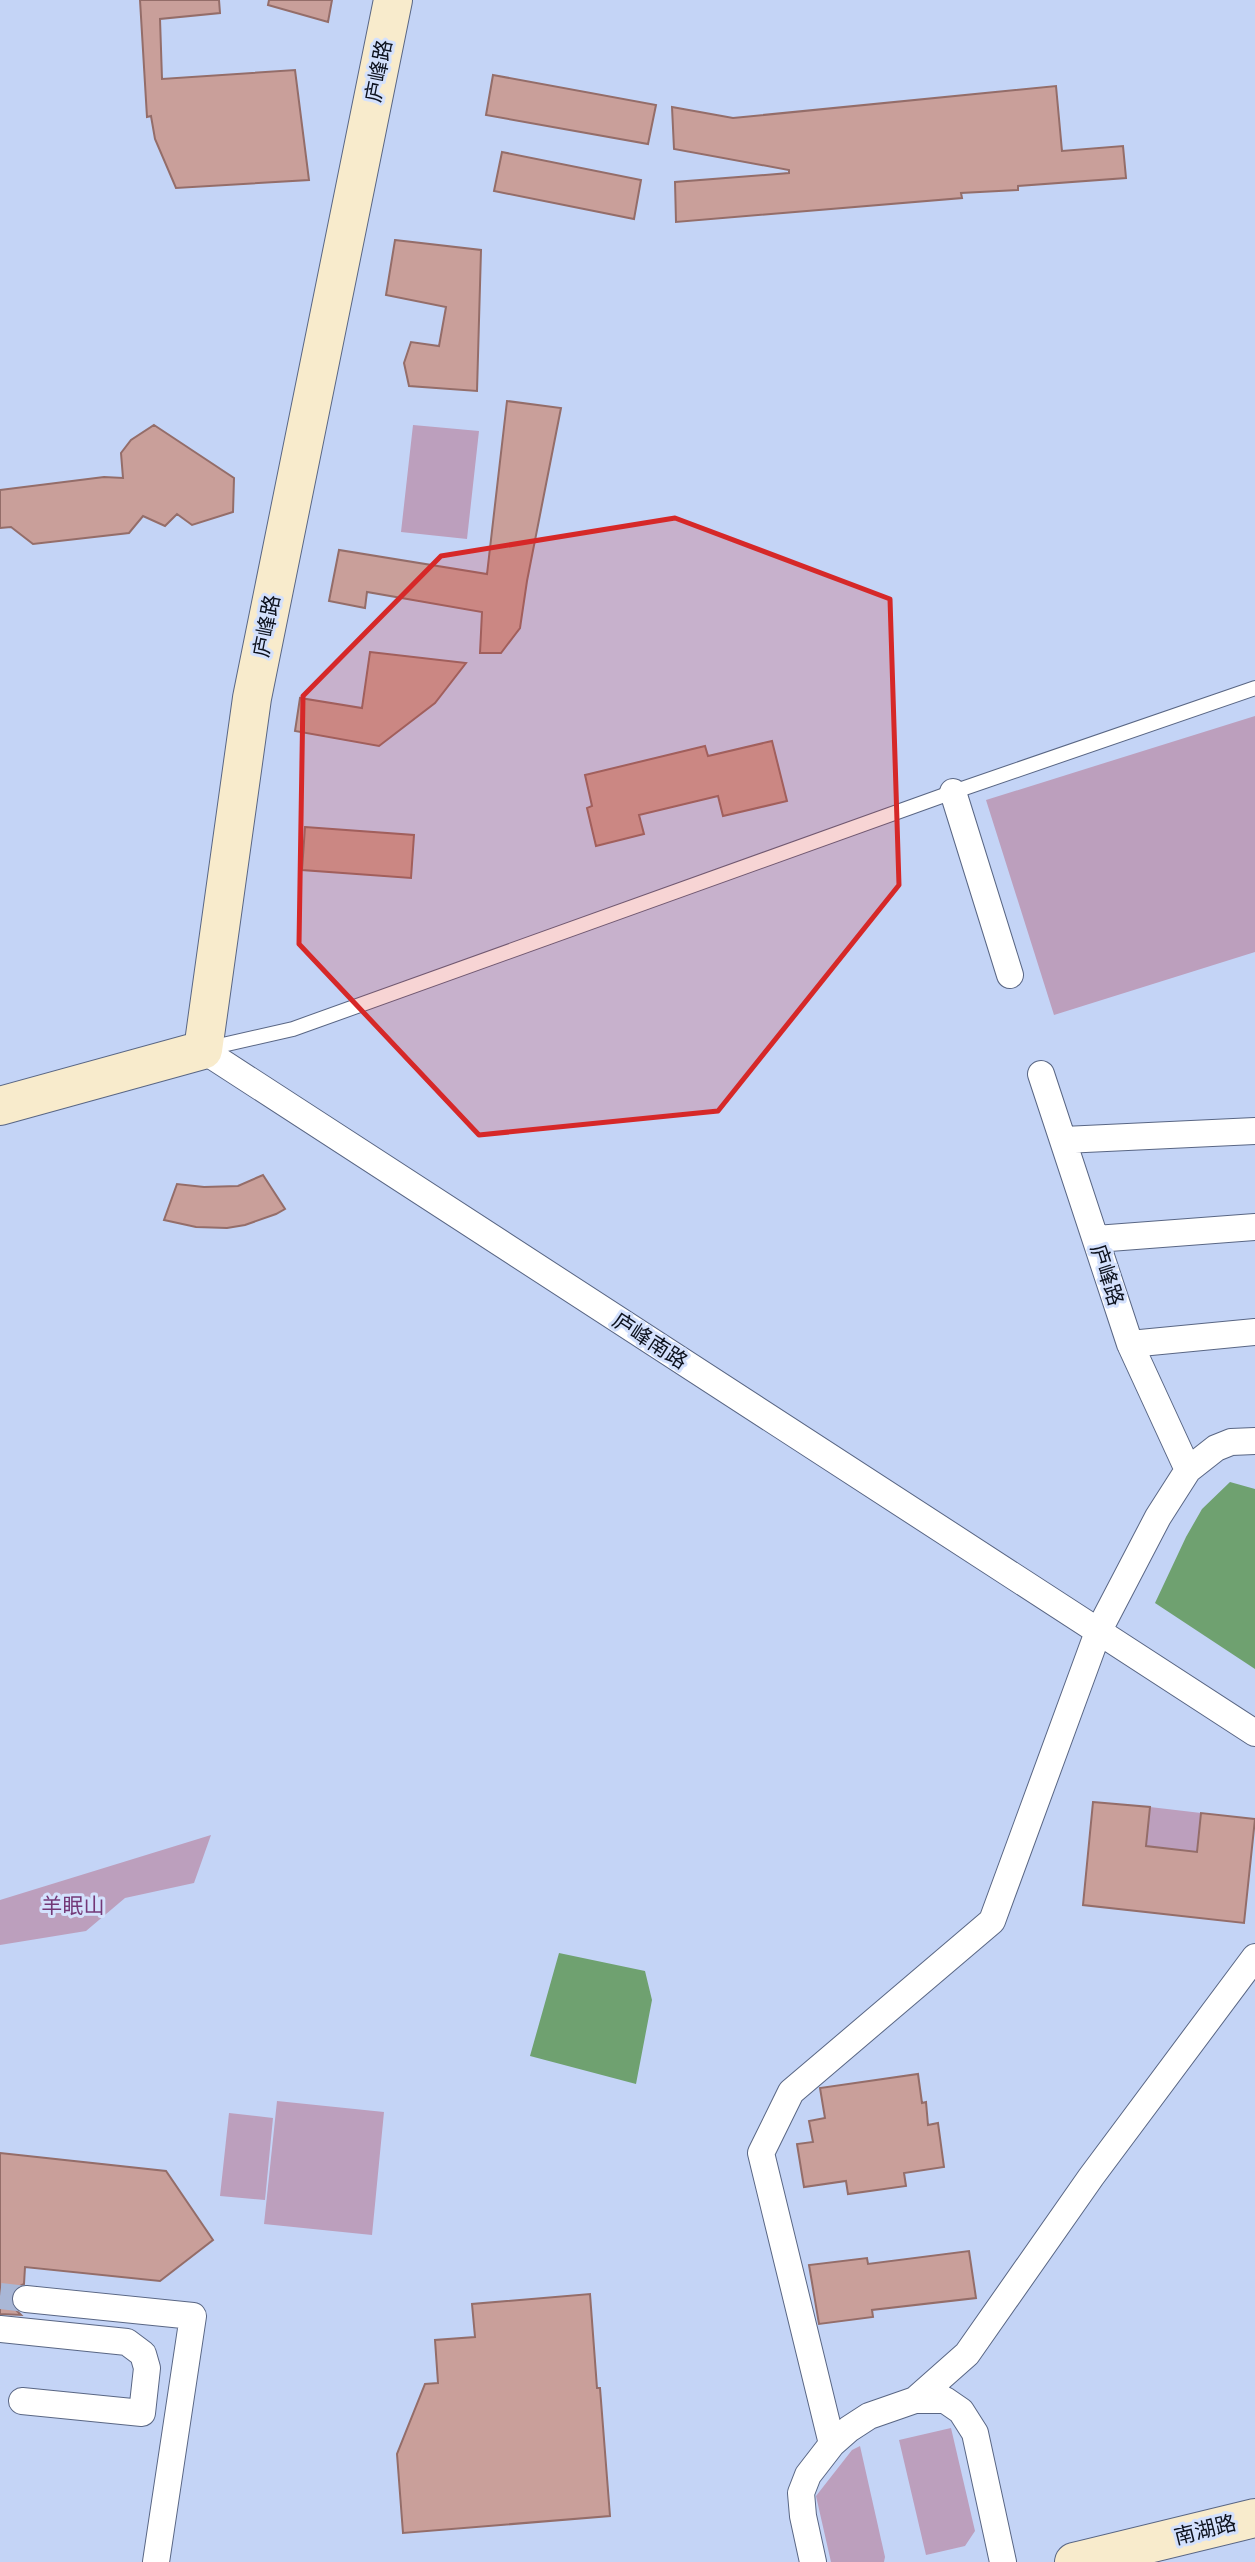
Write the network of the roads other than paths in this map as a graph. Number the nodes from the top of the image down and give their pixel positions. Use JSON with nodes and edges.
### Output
{"nodes":[{"id":1,"x":393,"y":0,"type":"edge"},
{"id":2,"x":1255,"y":688,"type":"edge"},
{"id":3,"x":953,"y":792,"type":"junction"},
{"id":4,"x":1010,"y":975,"type":"dead end"},
{"id":5,"x":203,"y":1050,"type":"junction"},
{"id":6,"x":1041,"y":1074,"type":"dead end"},
{"id":7,"x":0,"y":1107,"type":"edge"},
{"id":8,"x":1255,"y":1131,"type":"edge"},
{"id":9,"x":1064,"y":1140,"type":"junction"},
{"id":10,"x":1255,"y":1227,"type":"edge"},
{"id":11,"x":1096,"y":1239,"type":"junction"},
{"id":12,"x":1255,"y":1332,"type":"edge"},
{"id":13,"x":1130,"y":1345,"type":"junction"},
{"id":14,"x":1255,"y":1441,"type":"edge"},
{"id":15,"x":1188,"y":1470,"type":"junction"},
{"id":16,"x":1098,"y":1632,"type":"junction"},
{"id":17,"x":1255,"y":1733,"type":"edge"},
{"id":18,"x":1255,"y":1957,"type":"edge"},
{"id":19,"x":26,"y":2299,"type":"tunnel mouth"},
{"id":20,"x":130,"y":2310,"type":"junction"},
{"id":21,"x":0,"y":2329,"type":"edge"},
{"id":22,"x":127,"y":2342,"type":"junction"},
{"id":23,"x":915,"y":2400,"type":"junction"},
{"id":24,"x":22,"y":2401,"type":"dead end"},
{"id":25,"x":832,"y":2444,"type":"junction"},
{"id":26,"x":1255,"y":2518,"type":"edge"},
{"id":27,"x":156,"y":2562,"type":"edge"},
{"id":28,"x":813,"y":2562,"type":"edge"},
{"id":29,"x":1003,"y":2562,"type":"edge"},
{"id":30,"x":1074,"y":2562,"type":"edge"}],
"edges":[{"from":1,"to":5,"type":"main road","name":"庐峰路"},
{"from":2,"to":3,"type":"lane"},
{"from":3,"to":4,"type":"street"},
{"from":3,"to":5,"type":"lane"},
{"from":5,"to":7,"type":"main road"},
{"from":5,"to":16,"type":"street","name":"庐峰南路"},
{"from":6,"to":9,"type":"street","name":"庐峰路"},
{"from":8,"to":9,"type":"street"},
{"from":9,"to":11,"type":"street","name":"庐峰路"},
{"from":10,"to":11,"type":"street"},
{"from":11,"to":13,"type":"street","name":"庐峰路"},
{"from":12,"to":13,"type":"street"},
{"from":13,"to":15,"type":"street","name":"庐峰路"},
{"from":14,"to":15,"type":"street"},
{"from":15,"to":16,"type":"street"},
{"from":16,"to":17,"type":"street","name":"庐峰南路"},
{"from":16,"to":25,"type":"street"},
{"from":18,"to":23,"type":"street"},
{"from":19,"to":20,"type":"street"},
{"from":20,"to":22,"type":"street"},
{"from":20,"to":27,"type":"street"},
{"from":21,"to":22,"type":"street"},
{"from":22,"to":24,"type":"street"},
{"from":23,"to":25,"type":"street"},
{"from":23,"to":29,"type":"street"},
{"from":25,"to":28,"type":"street"},
{"from":26,"to":30,"type":"main road","name":"南湖路"}]}
